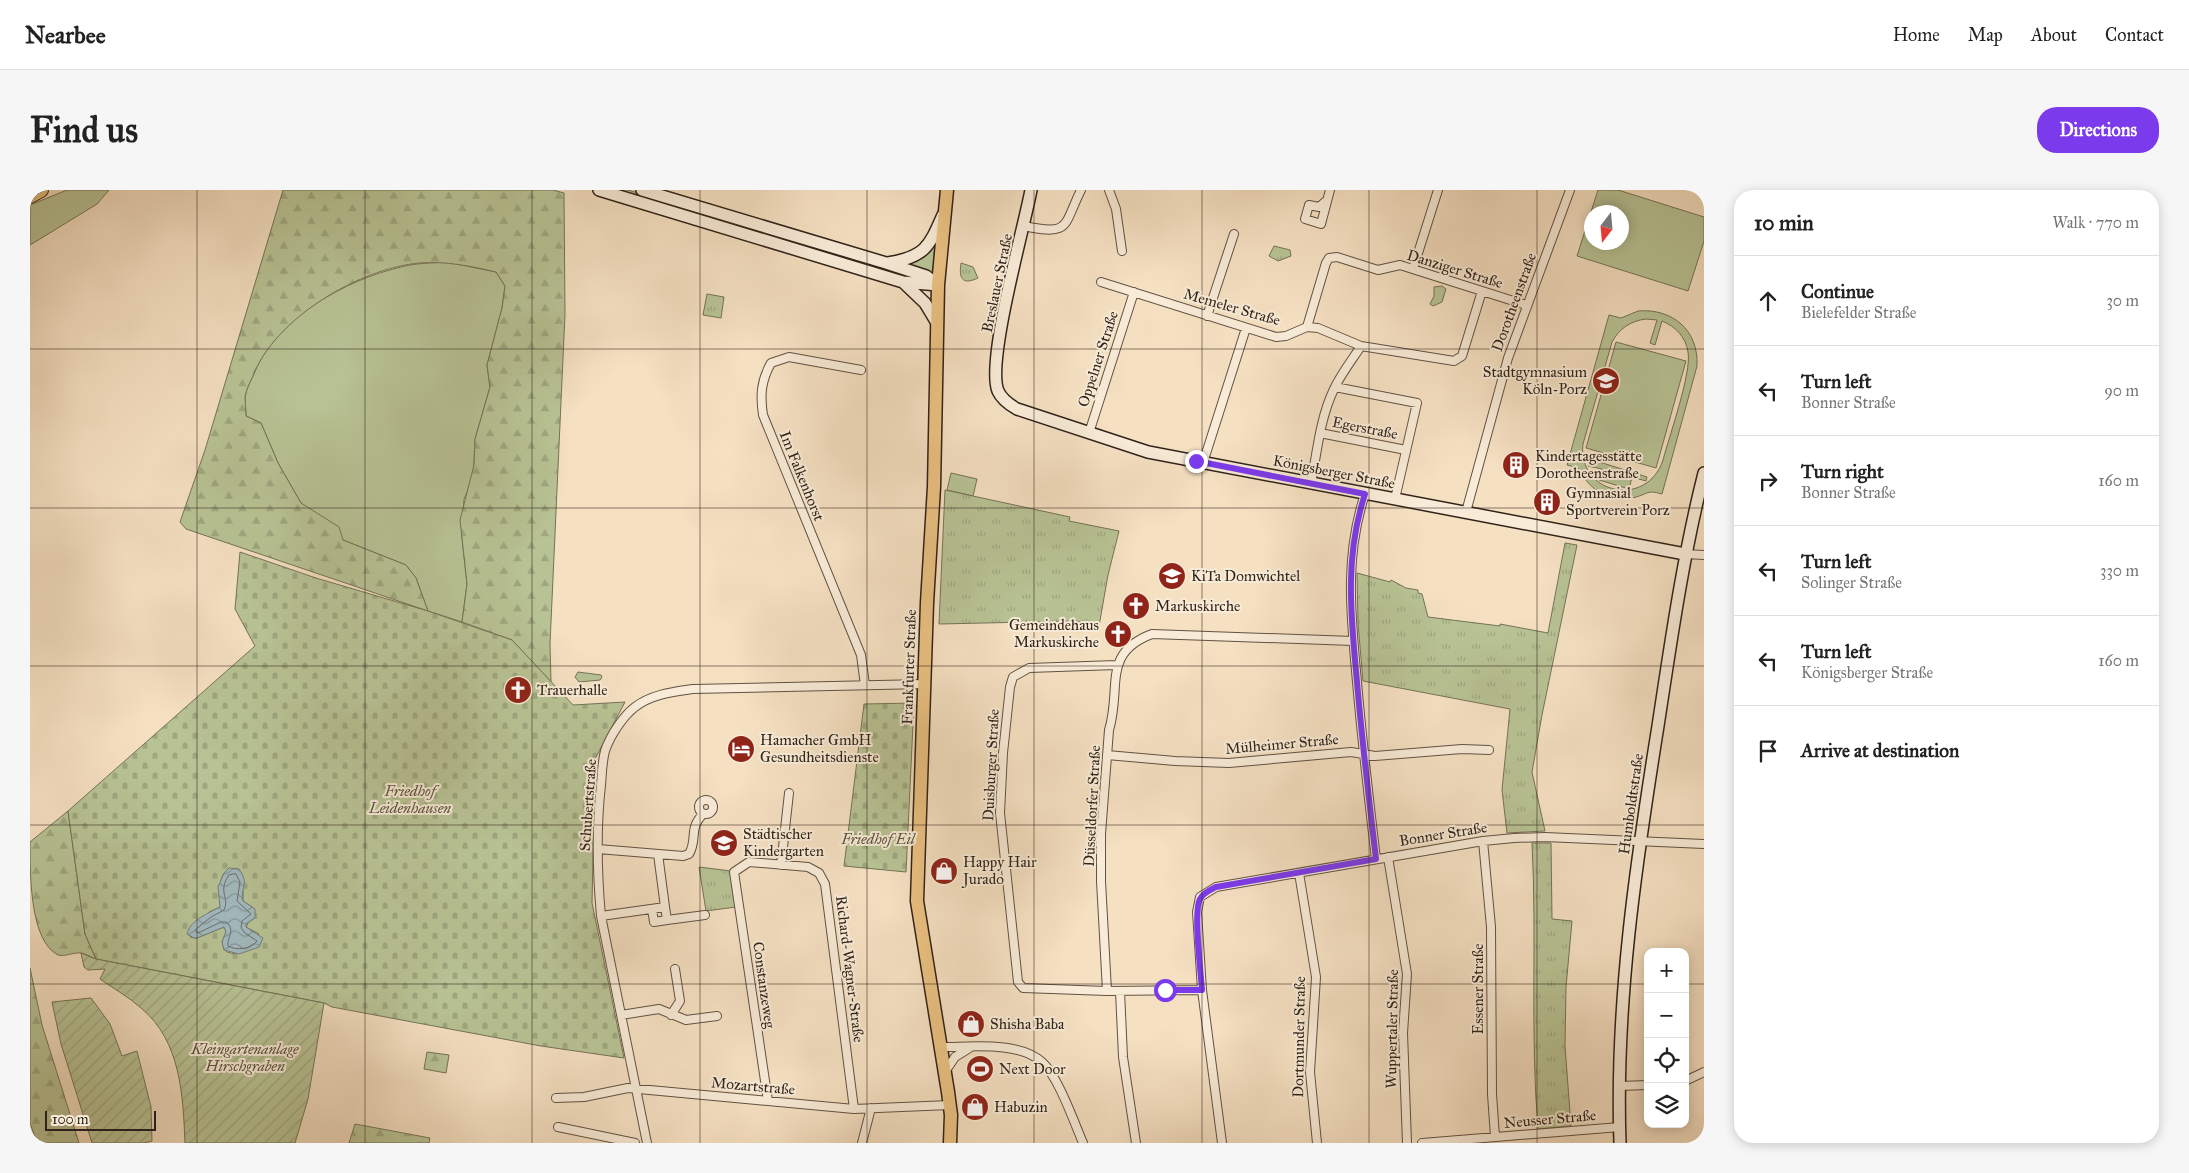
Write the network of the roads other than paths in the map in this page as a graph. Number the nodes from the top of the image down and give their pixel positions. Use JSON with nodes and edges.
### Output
{"nodes":[{"id":1,"x":41,"y":190,"type":"edge"},
{"id":2,"x":643,"y":190,"type":"edge"},
{"id":3,"x":947,"y":190,"type":"edge"},
{"id":4,"x":1031,"y":190,"type":"edge"},
{"id":5,"x":1081,"y":190,"type":"edge"},
{"id":6,"x":1109,"y":190,"type":"edge"},
{"id":7,"x":1330,"y":190,"type":"edge"},
{"id":8,"x":1438,"y":190,"type":"edge"},
{"id":9,"x":1570,"y":190,"type":"edge"},
{"id":10,"x":606,"y":191,"type":"edge"},
{"id":11,"x":30,"y":196,"type":"edge"},
{"id":12,"x":1326,"y":201,"type":"dead end"},
{"id":13,"x":945,"y":209,"type":"junction"},
{"id":14,"x":1024,"y":226,"type":"junction"},
{"id":15,"x":1234,"y":234,"type":"dead end"},
{"id":16,"x":1122,"y":251,"type":"dead end"},
{"id":17,"x":886,"y":263,"type":"junction"},
{"id":18,"x":1413,"y":269,"type":"junction"},
{"id":19,"x":903,"y":282,"type":"junction"},
{"id":20,"x":1101,"y":282,"type":"dead end"},
{"id":21,"x":938,"y":285,"type":"junction"},
{"id":22,"x":1482,"y":291,"type":"junction"},
{"id":23,"x":1134,"y":292,"type":"junction"},
{"id":24,"x":1526,"y":305,"type":"junction"},
{"id":25,"x":1207,"y":316,"type":"junction"},
{"id":26,"x":937,"y":323,"type":"junction"},
{"id":27,"x":1307,"y":327,"type":"junction"},
{"id":28,"x":1246,"y":328,"type":"junction"},
{"id":29,"x":1361,"y":346,"type":"junction"},
{"id":30,"x":862,"y":370,"type":"dead end"},
{"id":31,"x":996,"y":382,"type":"joint"},
{"id":32,"x":1335,"y":387,"type":"junction"},
{"id":33,"x":1089,"y":433,"type":"junction"},
{"id":34,"x":1320,"y":433,"type":"junction"},
{"id":35,"x":1406,"y":450,"type":"junction"},
{"id":36,"x":1203,"y":463,"type":"junction"},
{"id":37,"x":1704,"y":473,"type":"edge"},
{"id":38,"x":1311,"y":484,"type":"junction"},
{"id":39,"x":1365,"y":494,"type":"junction"},
{"id":40,"x":1395,"y":500,"type":"junction"},
{"id":41,"x":1466,"y":512,"type":"junction"},
{"id":42,"x":1685,"y":554,"type":"junction"},
{"id":43,"x":1704,"y":555,"type":"edge"},
{"id":44,"x":1353,"y":641,"type":"junction"},
{"id":45,"x":1116,"y":665,"type":"junction"},
{"id":46,"x":925,"y":684,"type":"junction"},
{"id":47,"x":865,"y":685,"type":"junction"},
{"id":48,"x":1489,"y":750,"type":"dead end"},
{"id":49,"x":1363,"y":754,"type":"junction"},
{"id":50,"x":1107,"y":755,"type":"junction"},
{"id":51,"x":789,"y":793,"type":"dead end"},
{"id":52,"x":703,"y":814,"type":"dead end"},
{"id":53,"x":1640,"y":840,"type":"junction"},
{"id":54,"x":1483,"y":841,"type":"junction"},
{"id":55,"x":1704,"y":844,"type":"edge"},
{"id":56,"x":598,"y":849,"type":"junction"},
{"id":57,"x":658,"y":854,"type":"junction"},
{"id":58,"x":1388,"y":857,"type":"junction"},
{"id":59,"x":1376,"y":859,"type":"junction"},
{"id":60,"x":781,"y":865,"type":"junction"},
{"id":61,"x":734,"y":872,"type":"joint"},
{"id":62,"x":1299,"y":873,"type":"junction"},
{"id":63,"x":665,"y":907,"type":"junction"},
{"id":64,"x":652,"y":909,"type":"junction"},
{"id":65,"x":705,"y":915,"type":"dead end"},
{"id":66,"x":601,"y":916,"type":"junction"},
{"id":67,"x":667,"y":920,"type":"junction"},
{"id":68,"x":675,"y":969,"type":"dead end"},
{"id":69,"x":1202,"y":990,"type":"junction"},
{"id":70,"x":1107,"y":991,"type":"junction"},
{"id":71,"x":1120,"y":991,"type":"junction"},
{"id":72,"x":671,"y":1014,"type":"junction"},
{"id":73,"x":621,"y":1015,"type":"junction"},
{"id":74,"x":717,"y":1016,"type":"dead end"},
{"id":75,"x":942,"y":1047,"type":"junction"},
{"id":76,"x":972,"y":1047,"type":"junction"},
{"id":77,"x":945,"y":1072,"type":"junction"},
{"id":78,"x":1704,"y":1072,"type":"edge"},
{"id":79,"x":1689,"y":1079,"type":"edge"},
{"id":80,"x":1644,"y":1085,"type":"edge"},
{"id":81,"x":1620,"y":1086,"type":"junction"},
{"id":82,"x":635,"y":1088,"type":"junction"},
{"id":83,"x":556,"y":1098,"type":"dead end"},
{"id":84,"x":768,"y":1101,"type":"junction"},
{"id":85,"x":950,"y":1105,"type":"junction"},
{"id":86,"x":871,"y":1108,"type":"junction"},
{"id":87,"x":854,"y":1109,"type":"junction"},
{"id":88,"x":558,"y":1127,"type":"dead end"},
{"id":89,"x":1620,"y":1127,"type":"junction"},
{"id":90,"x":1495,"y":1137,"type":"junction"},
{"id":91,"x":635,"y":1143,"type":"edge"},
{"id":92,"x":647,"y":1143,"type":"edge"},
{"id":93,"x":862,"y":1143,"type":"edge"},
{"id":94,"x":950,"y":1143,"type":"edge"},
{"id":95,"x":1083,"y":1143,"type":"edge"},
{"id":96,"x":1136,"y":1143,"type":"edge"},
{"id":97,"x":1222,"y":1143,"type":"edge"},
{"id":98,"x":1317,"y":1143,"type":"edge"},
{"id":99,"x":1407,"y":1143,"type":"edge"},
{"id":100,"x":1422,"y":1143,"type":"edge"},
{"id":101,"x":1620,"y":1143,"type":"edge"}],
"edges":[{"from":1,"to":11,"type":"highway"},
{"from":2,"to":17,"type":"street"},
{"from":3,"to":13,"type":"main road","name":"Frankfurter Straße"},
{"from":4,"to":14,"type":"street","name":"Breslauer Straße"},
{"from":5,"to":14,"type":"street"},
{"from":6,"to":16,"type":"street"},
{"from":7,"to":12,"type":"street"},
{"from":8,"to":18,"type":"street"},
{"from":9,"to":24,"type":"street","name":"Dorotheenstraße"},
{"from":10,"to":19,"type":"street"},
{"from":13,"to":17,"type":"street"},
{"from":13,"to":21,"type":"main road","name":"Frankfurter Straße"},
{"from":14,"to":31,"type":"street","name":"Breslauer Straße"},
{"from":15,"to":25,"type":"street"},
{"from":17,"to":21,"type":"street"},
{"from":18,"to":22,"type":"street","name":"Danziger Straße"},
{"from":18,"to":27,"type":"street","name":"Danziger Straße"},
{"from":19,"to":21,"type":"street"},
{"from":19,"to":26,"type":"street"},
{"from":20,"to":23,"type":"street","name":"Memeler Straße"},
{"from":21,"to":26,"type":"main road","name":"Frankfurter Straße"},
{"from":22,"to":24,"type":"street","name":"Danziger Straße"},
{"from":22,"to":29,"type":"street"},
{"from":23,"to":25,"type":"street","name":"Memeler Straße"},
{"from":23,"to":33,"type":"street","name":"Oppelner Straße"},
{"from":24,"to":41,"type":"street","name":"Dorotheenstraße"},
{"from":25,"to":28,"type":"street","name":"Memeler Straße"},
{"from":26,"to":46,"type":"main road","name":"Frankfurter Straße"},
{"from":27,"to":28,"type":"street","name":"Memeler Straße"},
{"from":27,"to":29,"type":"street"},
{"from":28,"to":36,"type":"street"},
{"from":29,"to":32,"type":"street"},
{"from":30,"to":47,"type":"street","name":"Im Falkenhorst"},
{"from":31,"to":33,"type":"street","name":"Königsberger Straße"},
{"from":32,"to":34,"type":"street"},
{"from":32,"to":35,"type":"street","name":"Egerstraße"},
{"from":33,"to":36,"type":"street","name":"Königsberger Straße"},
{"from":34,"to":35,"type":"street","name":"Egerstraße"},
{"from":34,"to":38,"type":"street"},
{"from":35,"to":40,"type":"street","name":"Egerstraße"},
{"from":36,"to":38,"type":"street","name":"Königsberger Straße"},
{"from":37,"to":42,"type":"street","name":"Humboldtstraße"},
{"from":38,"to":39,"type":"street","name":"Königsberger Straße"},
{"from":39,"to":40,"type":"street","name":"Königsberger Straße"},
{"from":39,"to":44,"type":"street"},
{"from":40,"to":41,"type":"street","name":"Königsberger Straße"},
{"from":41,"to":42,"type":"street","name":"Königsberger Straße"},
{"from":42,"to":43,"type":"street"},
{"from":42,"to":53,"type":"street","name":"Humboldtstraße"},
{"from":44,"to":45,"type":"street"},
{"from":44,"to":49,"type":"street"},
{"from":45,"to":50,"type":"street","name":"Düsseldorfer Straße"},
{"from":45,"to":70,"type":"street","name":"Duisburger Straße"},
{"from":46,"to":47,"type":"street","name":"Schubertstraße"},
{"from":46,"to":75,"type":"main road","name":"Frankfurter Straße"},
{"from":47,"to":56,"type":"street","name":"Schubertstraße"},
{"from":48,"to":49,"type":"street","name":"Mülheimer Straße"},
{"from":49,"to":50,"type":"street","name":"Mülheimer Straße"},
{"from":49,"to":59,"type":"street"},
{"from":50,"to":70,"type":"street","name":"Düsseldorfer Straße"},
{"from":51,"to":60,"type":"street"},
{"from":52,"to":57,"type":"street"},
{"from":53,"to":54,"type":"street","name":"Bonner Straße"},
{"from":53,"to":55,"type":"street","name":"Bonner Straße"},
{"from":53,"to":81,"type":"street","name":"Humboldtstraße"},
{"from":54,"to":58,"type":"street","name":"Bonner Straße"},
{"from":54,"to":90,"type":"street","name":"Essener Straße"},
{"from":56,"to":57,"type":"street"},
{"from":56,"to":66,"type":"street","name":"Schubertstraße"},
{"from":57,"to":63,"type":"street"},
{"from":58,"to":59,"type":"street","name":"Bonner Straße"},
{"from":58,"to":99,"type":"street","name":"Wuppertaler Straße"},
{"from":59,"to":62,"type":"street","name":"Bonner Straße"},
{"from":60,"to":61,"type":"street","name":"Richard-Wagner-Straße"},
{"from":60,"to":87,"type":"street","name":"Richard-Wagner-Straße"},
{"from":61,"to":84,"type":"street","name":"Constanzeweg"},
{"from":62,"to":69,"type":"street","name":"Bonner Straße"},
{"from":62,"to":98,"type":"street","name":"Dortmunder Straße"},
{"from":63,"to":64,"type":"street"},
{"from":63,"to":67,"type":"street"},
{"from":64,"to":66,"type":"street"},
{"from":64,"to":67,"type":"street"},
{"from":65,"to":67,"type":"street"},
{"from":66,"to":73,"type":"street","name":"Schubertstraße"},
{"from":68,"to":72,"type":"street"},
{"from":69,"to":71,"type":"street"},
{"from":69,"to":97,"type":"street","name":"Bonner Straße"},
{"from":70,"to":71,"type":"street"},
{"from":71,"to":96,"type":"street"},
{"from":72,"to":73,"type":"street"},
{"from":72,"to":74,"type":"street"},
{"from":73,"to":82,"type":"street","name":"Schubertstraße"},
{"from":75,"to":76,"type":"street"},
{"from":75,"to":77,"type":"main road","name":"Frankfurter Straße"},
{"from":76,"to":77,"type":"street"},
{"from":76,"to":95,"type":"street"},
{"from":77,"to":85,"type":"main road","name":"Frankfurter Straße"},
{"from":78,"to":79,"type":"street"},
{"from":80,"to":81,"type":"street"},
{"from":81,"to":89,"type":"street","name":"Humboldtstraße"},
{"from":82,"to":83,"type":"street","name":"Mozartstraße"},
{"from":82,"to":84,"type":"street","name":"Mozartstraße"},
{"from":82,"to":92,"type":"street","name":"Schubertstraße"},
{"from":84,"to":87,"type":"street","name":"Mozartstraße"},
{"from":85,"to":86,"type":"street","name":"Mozartstraße"},
{"from":85,"to":94,"type":"main road","name":"Frankfurter Straße"},
{"from":86,"to":87,"type":"street","name":"Mozartstraße"},
{"from":86,"to":93,"type":"street"},
{"from":88,"to":91,"type":"street"},
{"from":89,"to":90,"type":"street","name":"Neusser Straße"},
{"from":89,"to":101,"type":"street","name":"Humboldtstraße"},
{"from":90,"to":100,"type":"street","name":"Neusser Straße"}]}
